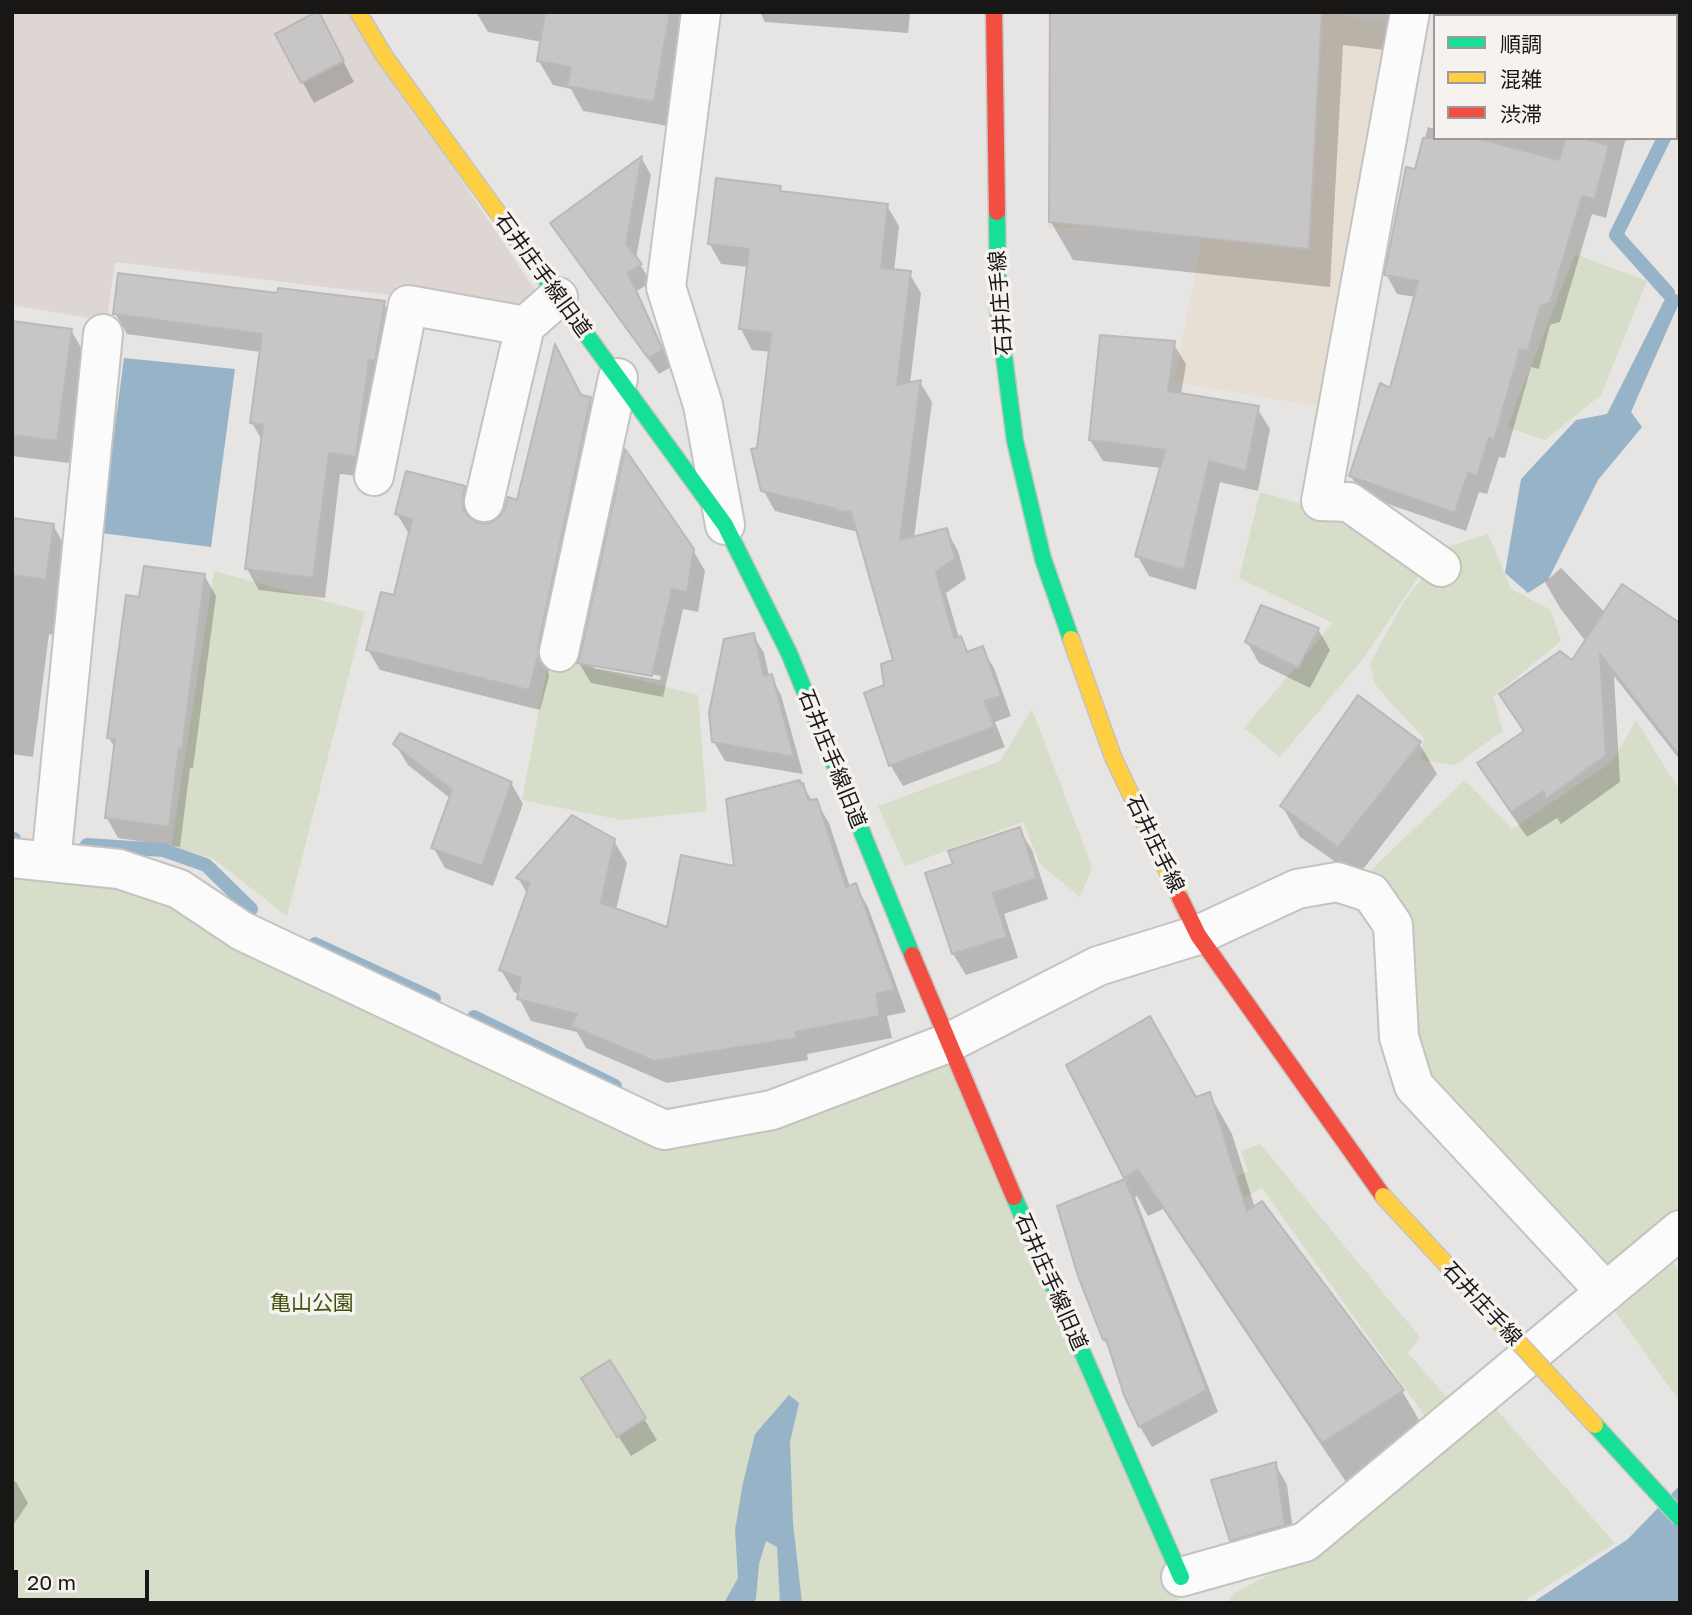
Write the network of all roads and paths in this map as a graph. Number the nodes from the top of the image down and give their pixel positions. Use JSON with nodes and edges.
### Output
{"nodes":[{"id":1,"x":358,"y":12,"type":"edge"},
{"id":2,"x":701,"y":12,"type":"edge"},
{"id":3,"x":994,"y":12,"type":"edge"},
{"id":4,"x":1410,"y":12,"type":"edge"},
{"id":5,"x":558,"y":297,"type":"junction"},
{"id":6,"x":525,"y":326,"type":"junction"},
{"id":7,"x":103,"y":334,"type":"dead end"},
{"id":8,"x":618,"y":378,"type":"junction"},
{"id":9,"x":374,"y":476,"type":"dead end"},
{"id":10,"x":484,"y":502,"type":"dead end"},
{"id":11,"x":725,"y":526,"type":"junction"},
{"id":12,"x":1441,"y":567,"type":"dead end"},
{"id":13,"x":559,"y":652,"type":"dead end"},
{"id":14,"x":12,"y":858,"type":"edge"},
{"id":15,"x":51,"y":862,"type":"junction"},
{"id":16,"x":1198,"y":935,"type":"junction"},
{"id":17,"x":948,"y":1043,"type":"junction"},
{"id":18,"x":1680,"y":1230,"type":"edge"},
{"id":19,"x":1606,"y":1292,"type":"junction"},
{"id":20,"x":1680,"y":1518,"type":"edge"},
{"id":21,"x":1181,"y":1577,"type":"joint"}],
"edges":[{"from":1,"to":5,"type":"street","name":"石井庄手線旧道"},
{"from":2,"to":11,"type":"street"},
{"from":3,"to":16,"type":"street","name":"石井庄手線"},
{"from":4,"to":12,"type":"street"},
{"from":5,"to":6,"type":"street"},
{"from":5,"to":8,"type":"street","name":"石井庄手線旧道"},
{"from":6,"to":9,"type":"street"},
{"from":6,"to":10,"type":"street"},
{"from":7,"to":15,"type":"street"},
{"from":8,"to":11,"type":"street","name":"石井庄手線旧道"},
{"from":8,"to":13,"type":"street"},
{"from":11,"to":17,"type":"street","name":"石井庄手線旧道"},
{"from":14,"to":15,"type":"street"},
{"from":15,"to":17,"type":"street"},
{"from":16,"to":17,"type":"street"},
{"from":16,"to":19,"type":"street"},
{"from":16,"to":20,"type":"street","name":"石井庄手線","bridge":true},
{"from":17,"to":21,"type":"street","name":"石井庄手線旧道"},
{"from":18,"to":19,"type":"street"},
{"from":19,"to":21,"type":"street"}]}
